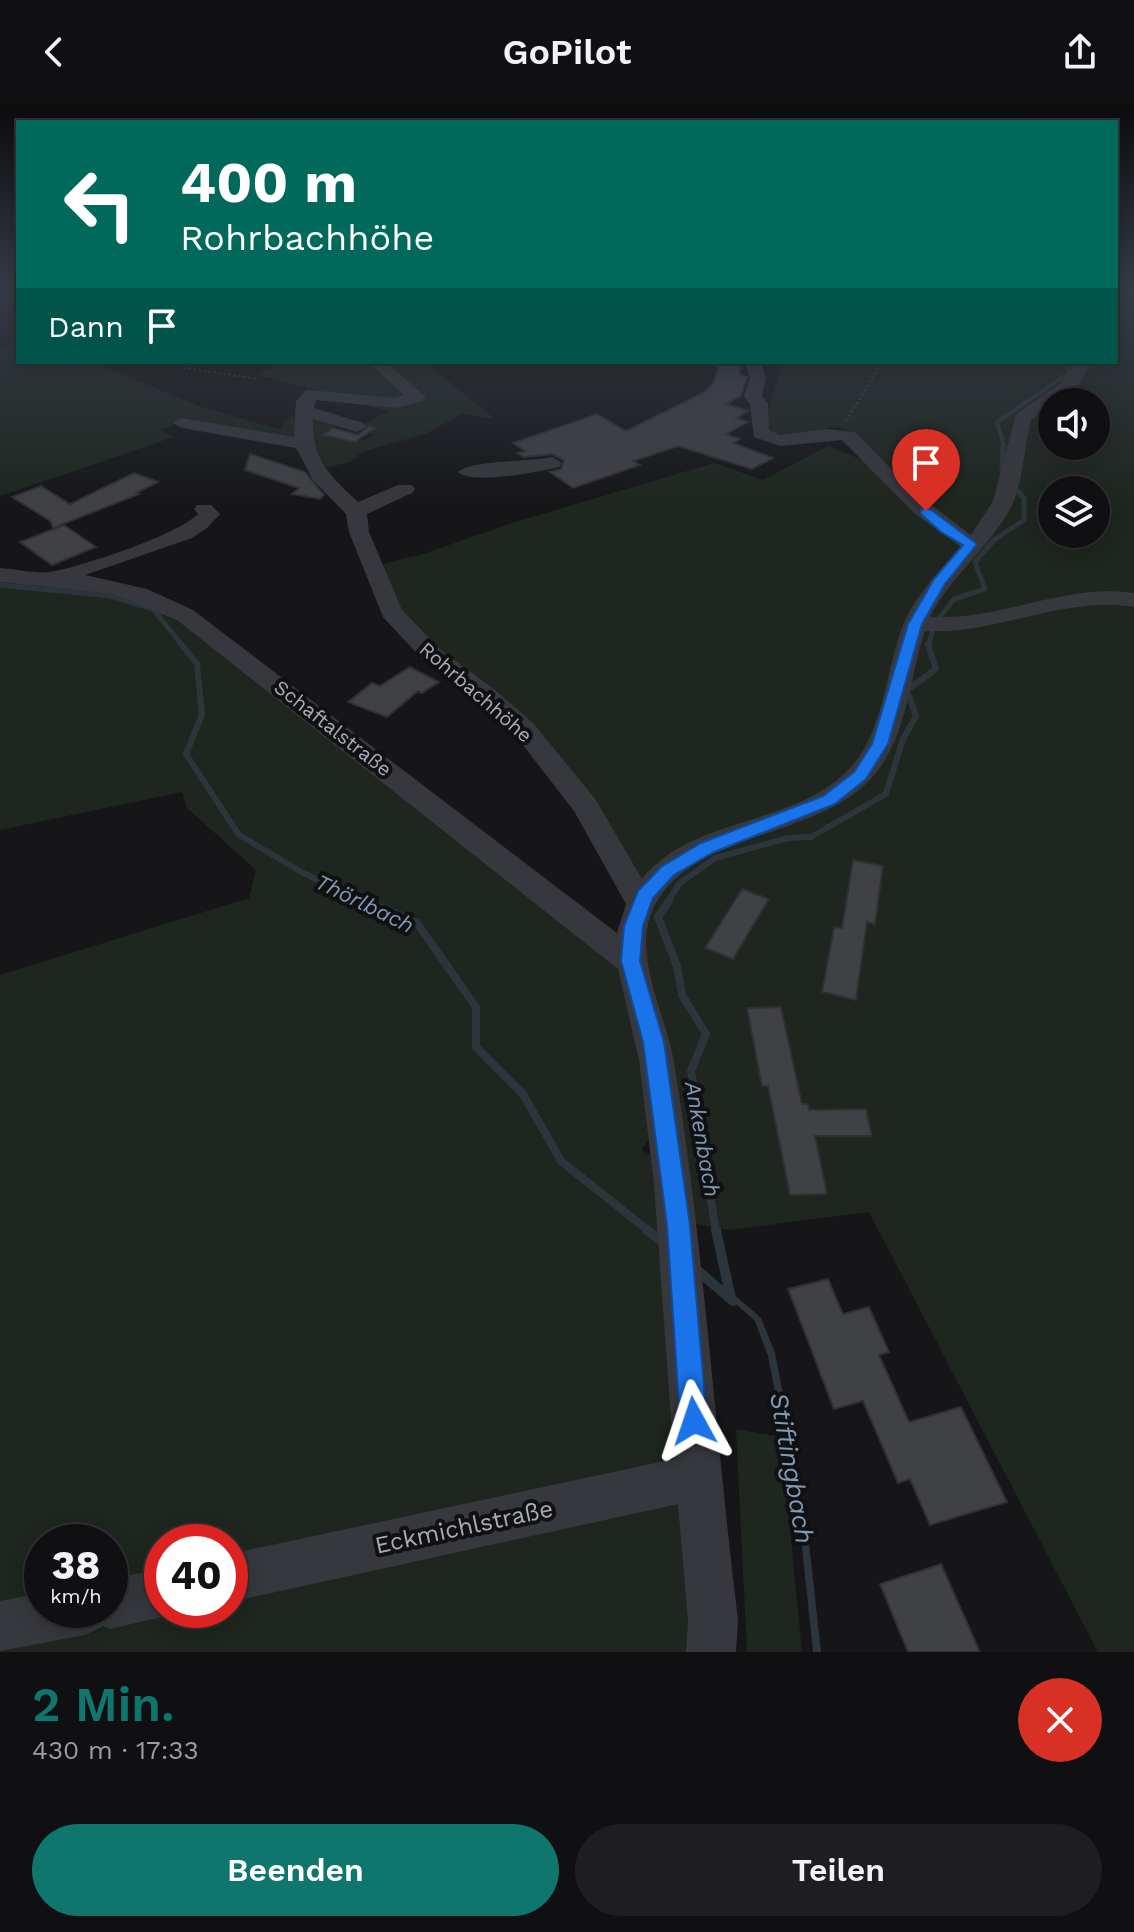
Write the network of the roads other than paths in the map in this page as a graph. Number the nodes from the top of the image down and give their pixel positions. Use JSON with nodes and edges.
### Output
{"nodes":[{"id":1,"x":378,"y":364,"type":"edge"},
{"id":2,"x":753,"y":364,"type":"edge"},
{"id":3,"x":1083,"y":364,"type":"edge"},
{"id":4,"x":182,"y":423,"type":"dead end"},
{"id":5,"x":304,"y":426,"type":"junction"},
{"id":6,"x":357,"y":427,"type":"dead end"},
{"id":7,"x":332,"y":428,"type":"dead end"},
{"id":8,"x":552,"y":463,"type":"dead end"},
{"id":9,"x":468,"y":472,"type":"dead end"},
{"id":10,"x":405,"y":489,"type":"dead end"},
{"id":11,"x":204,"y":509,"type":"dead end"},
{"id":12,"x":356,"y":512,"type":"junction"},
{"id":13,"x":971,"y":544,"type":"junction"},
{"id":14,"x":0,"y":575,"type":"edge"},
{"id":15,"x":58,"y":579,"type":"junction"},
{"id":16,"x":1134,"y":600,"type":"edge"},
{"id":17,"x":915,"y":624,"type":"junction"},
{"id":18,"x":641,"y":904,"type":"junction"},
{"id":19,"x":630,"y":961,"type":"junction"},
{"id":20,"x":699,"y":1476,"type":"junction"},
{"id":21,"x":248,"y":1574,"type":"edge"},
{"id":22,"x":24,"y":1621,"type":"edge"},
{"id":23,"x":0,"y":1626,"type":"edge"},
{"id":24,"x":711,"y":1652,"type":"edge"}],
"edges":[{"from":1,"to":5,"type":"street"},
{"from":2,"to":13,"type":"street"},
{"from":3,"to":13,"type":"street"},
{"from":4,"to":5,"type":"street"},
{"from":5,"to":6,"type":"street"},
{"from":5,"to":7,"type":"street"},
{"from":5,"to":12,"type":"street","name":"Rohrbachhöhe"},
{"from":8,"to":9,"type":"street"},
{"from":10,"to":12,"type":"street"},
{"from":11,"to":15,"type":"street"},
{"from":12,"to":18,"type":"street","name":"Rohrbachhöhe"},
{"from":13,"to":17,"type":"street"},
{"from":14,"to":15,"type":"street","name":"Schaftalstraße"},
{"from":15,"to":19,"type":"street","name":"Schaftalstraße"},
{"from":16,"to":17,"type":"street"},
{"from":17,"to":18,"type":"street"},
{"from":18,"to":19,"type":"street"},
{"from":19,"to":20,"type":"street"},
{"from":20,"to":21,"type":"street","name":"Eckmichlstraße"},
{"from":20,"to":24,"type":"street"},
{"from":22,"to":23,"type":"street"}]}
